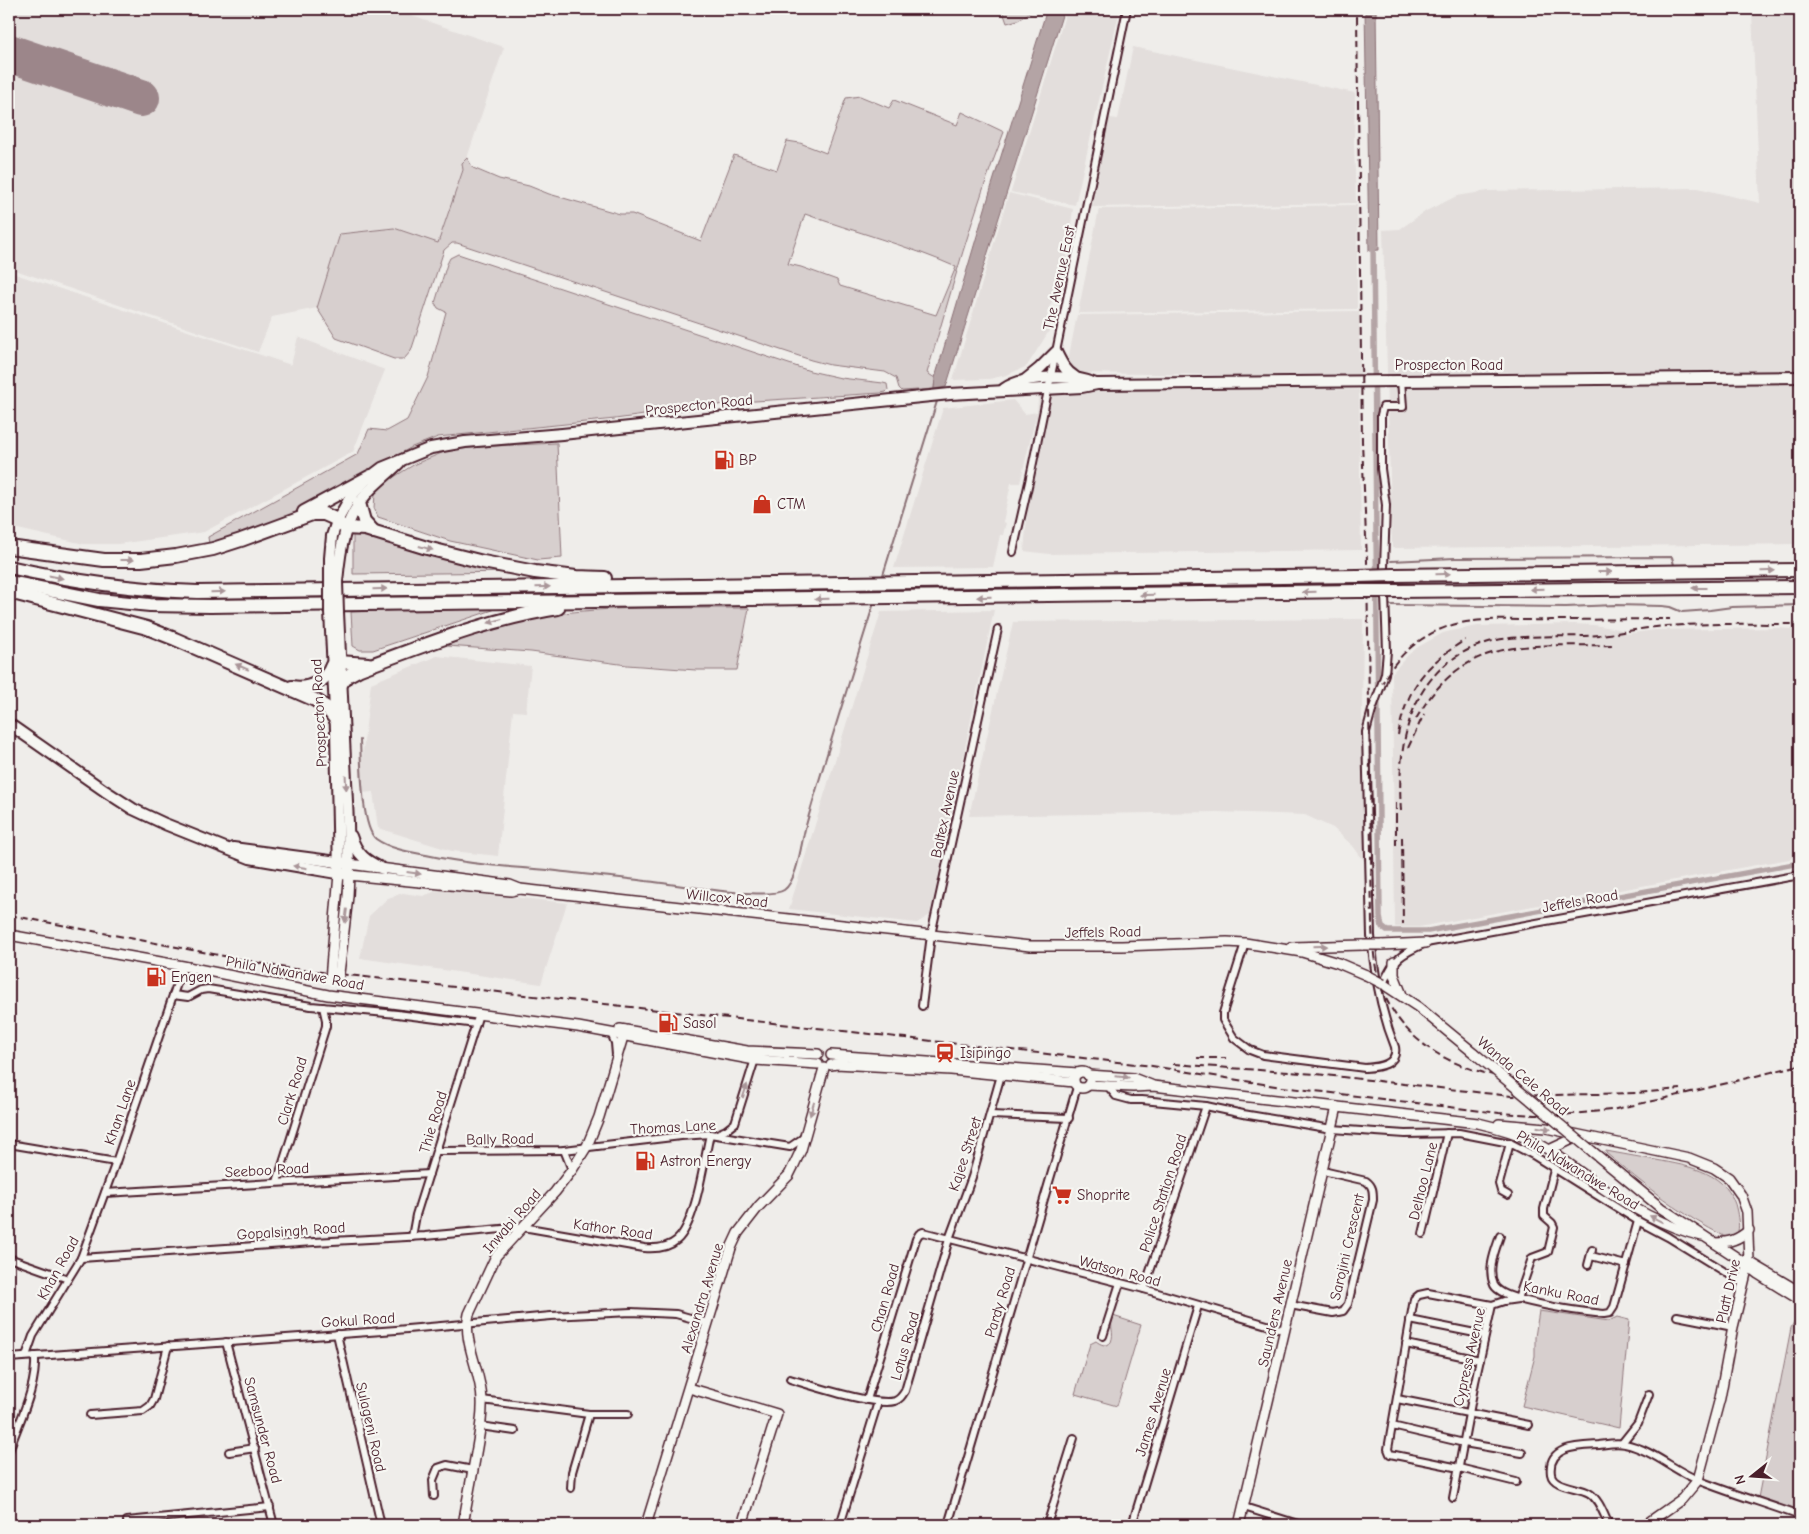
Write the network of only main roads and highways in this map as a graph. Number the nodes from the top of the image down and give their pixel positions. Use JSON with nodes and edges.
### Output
{"nodes":[{"id":1,"x":1075,"y":377,"type":"junction"},
{"id":2,"x":1800,"y":377,"type":"edge"},
{"id":3,"x":1023,"y":382,"type":"junction"},
{"id":4,"x":1050,"y":382,"type":"junction"},
{"id":5,"x":1097,"y":384,"type":"junction"},
{"id":6,"x":1003,"y":390,"type":"junction"},
{"id":7,"x":401,"y":460,"type":"junction"},
{"id":8,"x":371,"y":476,"type":"junction"},
{"id":9,"x":359,"y":503,"type":"junction"},
{"id":10,"x":284,"y":523,"type":"junction"},
{"id":11,"x":341,"y":524,"type":"junction"},
{"id":12,"x":374,"y":532,"type":"junction"},
{"id":13,"x":9,"y":547,"type":"edge"},
{"id":14,"x":9,"y":567,"type":"edge"},
{"id":15,"x":1800,"y":570,"type":"edge"},
{"id":16,"x":9,"y":582,"type":"edge"},
{"id":17,"x":663,"y":585,"type":"junction"},
{"id":18,"x":1800,"y":587,"type":"edge"},
{"id":19,"x":9,"y":592,"type":"edge"},
{"id":20,"x":594,"y":602,"type":"junction"},
{"id":21,"x":336,"y":663,"type":"junction"},
{"id":22,"x":374,"y":664,"type":"junction"},
{"id":23,"x":341,"y":684,"type":"junction"},
{"id":24,"x":287,"y":687,"type":"junction"},
{"id":25,"x":336,"y":720,"type":"junction"},
{"id":26,"x":9,"y":724,"type":"edge"},
{"id":27,"x":348,"y":823,"type":"junction"},
{"id":28,"x":215,"y":846,"type":"junction"},
{"id":29,"x":344,"y":863,"type":"junction"},
{"id":30,"x":383,"y":869,"type":"road end"}],
"edges":[{"from":1,"to":3,"type":"main road"},
{"from":1,"to":4,"type":"main road"},
{"from":1,"to":5,"type":"main road"},
{"from":2,"to":5,"type":"main road","name":"Prospecton Road"},
{"from":3,"to":4,"type":"main road"},
{"from":3,"to":6,"type":"main road"},
{"from":4,"to":5,"type":"main road"},
{"from":4,"to":6,"type":"main road"},
{"from":6,"to":7,"type":"main road","name":"Prospecton Road"},
{"from":7,"to":8,"type":"main road","name":"Prospecton Road"},
{"from":7,"to":9,"type":"main road","name":"Prospecton Road"},
{"from":8,"to":10,"type":"highway"},
{"from":8,"to":11,"type":"main road","name":"Prospecton Road"},
{"from":9,"to":11,"type":"main road","name":"Prospecton Road"},
{"from":9,"to":12,"type":"highway"},
{"from":10,"to":11,"type":"highway"},
{"from":13,"to":10,"type":"highway","one_way":true},
{"from":11,"to":12,"type":"highway"},
{"from":11,"to":21,"type":"main road","name":"Prospecton Road","bridge":true},
{"from":12,"to":17,"type":"highway","one_way":true},
{"from":14,"to":17,"type":"highway","one_way":true},
{"from":17,"to":15,"type":"highway","one_way":true,"bridge":true},
{"from":16,"to":20,"type":"highway"},
{"from":18,"to":20,"type":"highway","one_way":true,"bridge":true},
{"from":24,"to":19,"type":"highway","one_way":true},
{"from":20,"to":22,"type":"highway","one_way":true},
{"from":21,"to":22,"type":"highway"},
{"from":21,"to":23,"type":"main road","name":"Prospecton Road"},
{"from":21,"to":24,"type":"highway"},
{"from":21,"to":25,"type":"main road","name":"Prospecton Road"},
{"from":22,"to":23,"type":"highway"},
{"from":23,"to":27,"type":"main road","name":"Prospecton Road","one_way":true},
{"from":24,"to":25,"type":"highway"},
{"from":25,"to":29,"type":"main road","name":"Prospecton Road"},
{"from":26,"to":28,"type":"main road"},
{"from":27,"to":29,"type":"main road","name":"Prospecton Road"},
{"from":27,"to":30,"type":"main road"},
{"from":28,"to":29,"type":"main road"},
{"from":29,"to":28,"type":"main road","name":"Prospecton Road","one_way":true}]}
